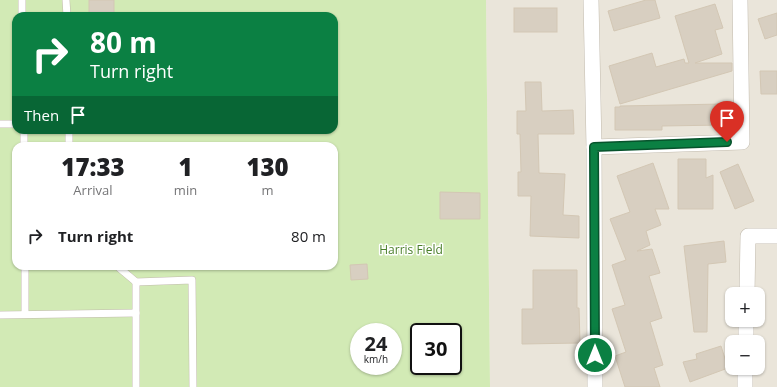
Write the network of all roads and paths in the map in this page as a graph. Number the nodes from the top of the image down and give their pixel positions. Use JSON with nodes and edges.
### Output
{"nodes":[{"id":1,"x":22,"y":0,"type":"edge"},
{"id":2,"x":66,"y":0,"type":"edge"},
{"id":3,"x":591,"y":0,"type":"edge"},
{"id":4,"x":740,"y":0,"type":"edge"},
{"id":5,"x":22,"y":12,"type":"edge"},
{"id":6,"x":67,"y":12,"type":"edge"},
{"id":7,"x":0,"y":124,"type":"edge"},
{"id":8,"x":12,"y":124,"type":"edge"},
{"id":9,"x":594,"y":147,"type":"junction"},
{"id":10,"x":777,"y":236,"type":"edge"},
{"id":11,"x":25,"y":270,"type":"edge"},
{"id":12,"x":122,"y":270,"type":"edge"},
{"id":13,"x":136,"y":282,"type":"junction"},
{"id":14,"x":747,"y":287,"type":"edge"},
{"id":15,"x":136,"y":313,"type":"junction"},
{"id":16,"x":25,"y":314,"type":"junction"},
{"id":17,"x":0,"y":315,"type":"edge"},
{"id":18,"x":745,"y":375,"type":"edge"},
{"id":19,"x":136,"y":387,"type":"edge"},
{"id":20,"x":193,"y":387,"type":"edge"},
{"id":21,"x":595,"y":387,"type":"edge"},
{"id":22,"x":745,"y":387,"type":"edge"}],
"edges":[{"from":1,"to":5,"type":"lane"},
{"from":2,"to":6,"type":"lane"},
{"from":3,"to":9,"type":"street"},
{"from":4,"to":9,"type":"street"},
{"from":7,"to":8,"type":"lane"},
{"from":9,"to":21,"type":"street"},
{"from":10,"to":14,"type":"street"},
{"from":11,"to":16,"type":"lane"},
{"from":12,"to":13,"type":"lane"},
{"from":13,"to":15,"type":"lane"},
{"from":13,"to":20,"type":"lane"},
{"from":15,"to":16,"type":"lane"},
{"from":15,"to":19,"type":"lane"},
{"from":16,"to":17,"type":"lane"},
{"from":18,"to":22,"type":"street"}]}
